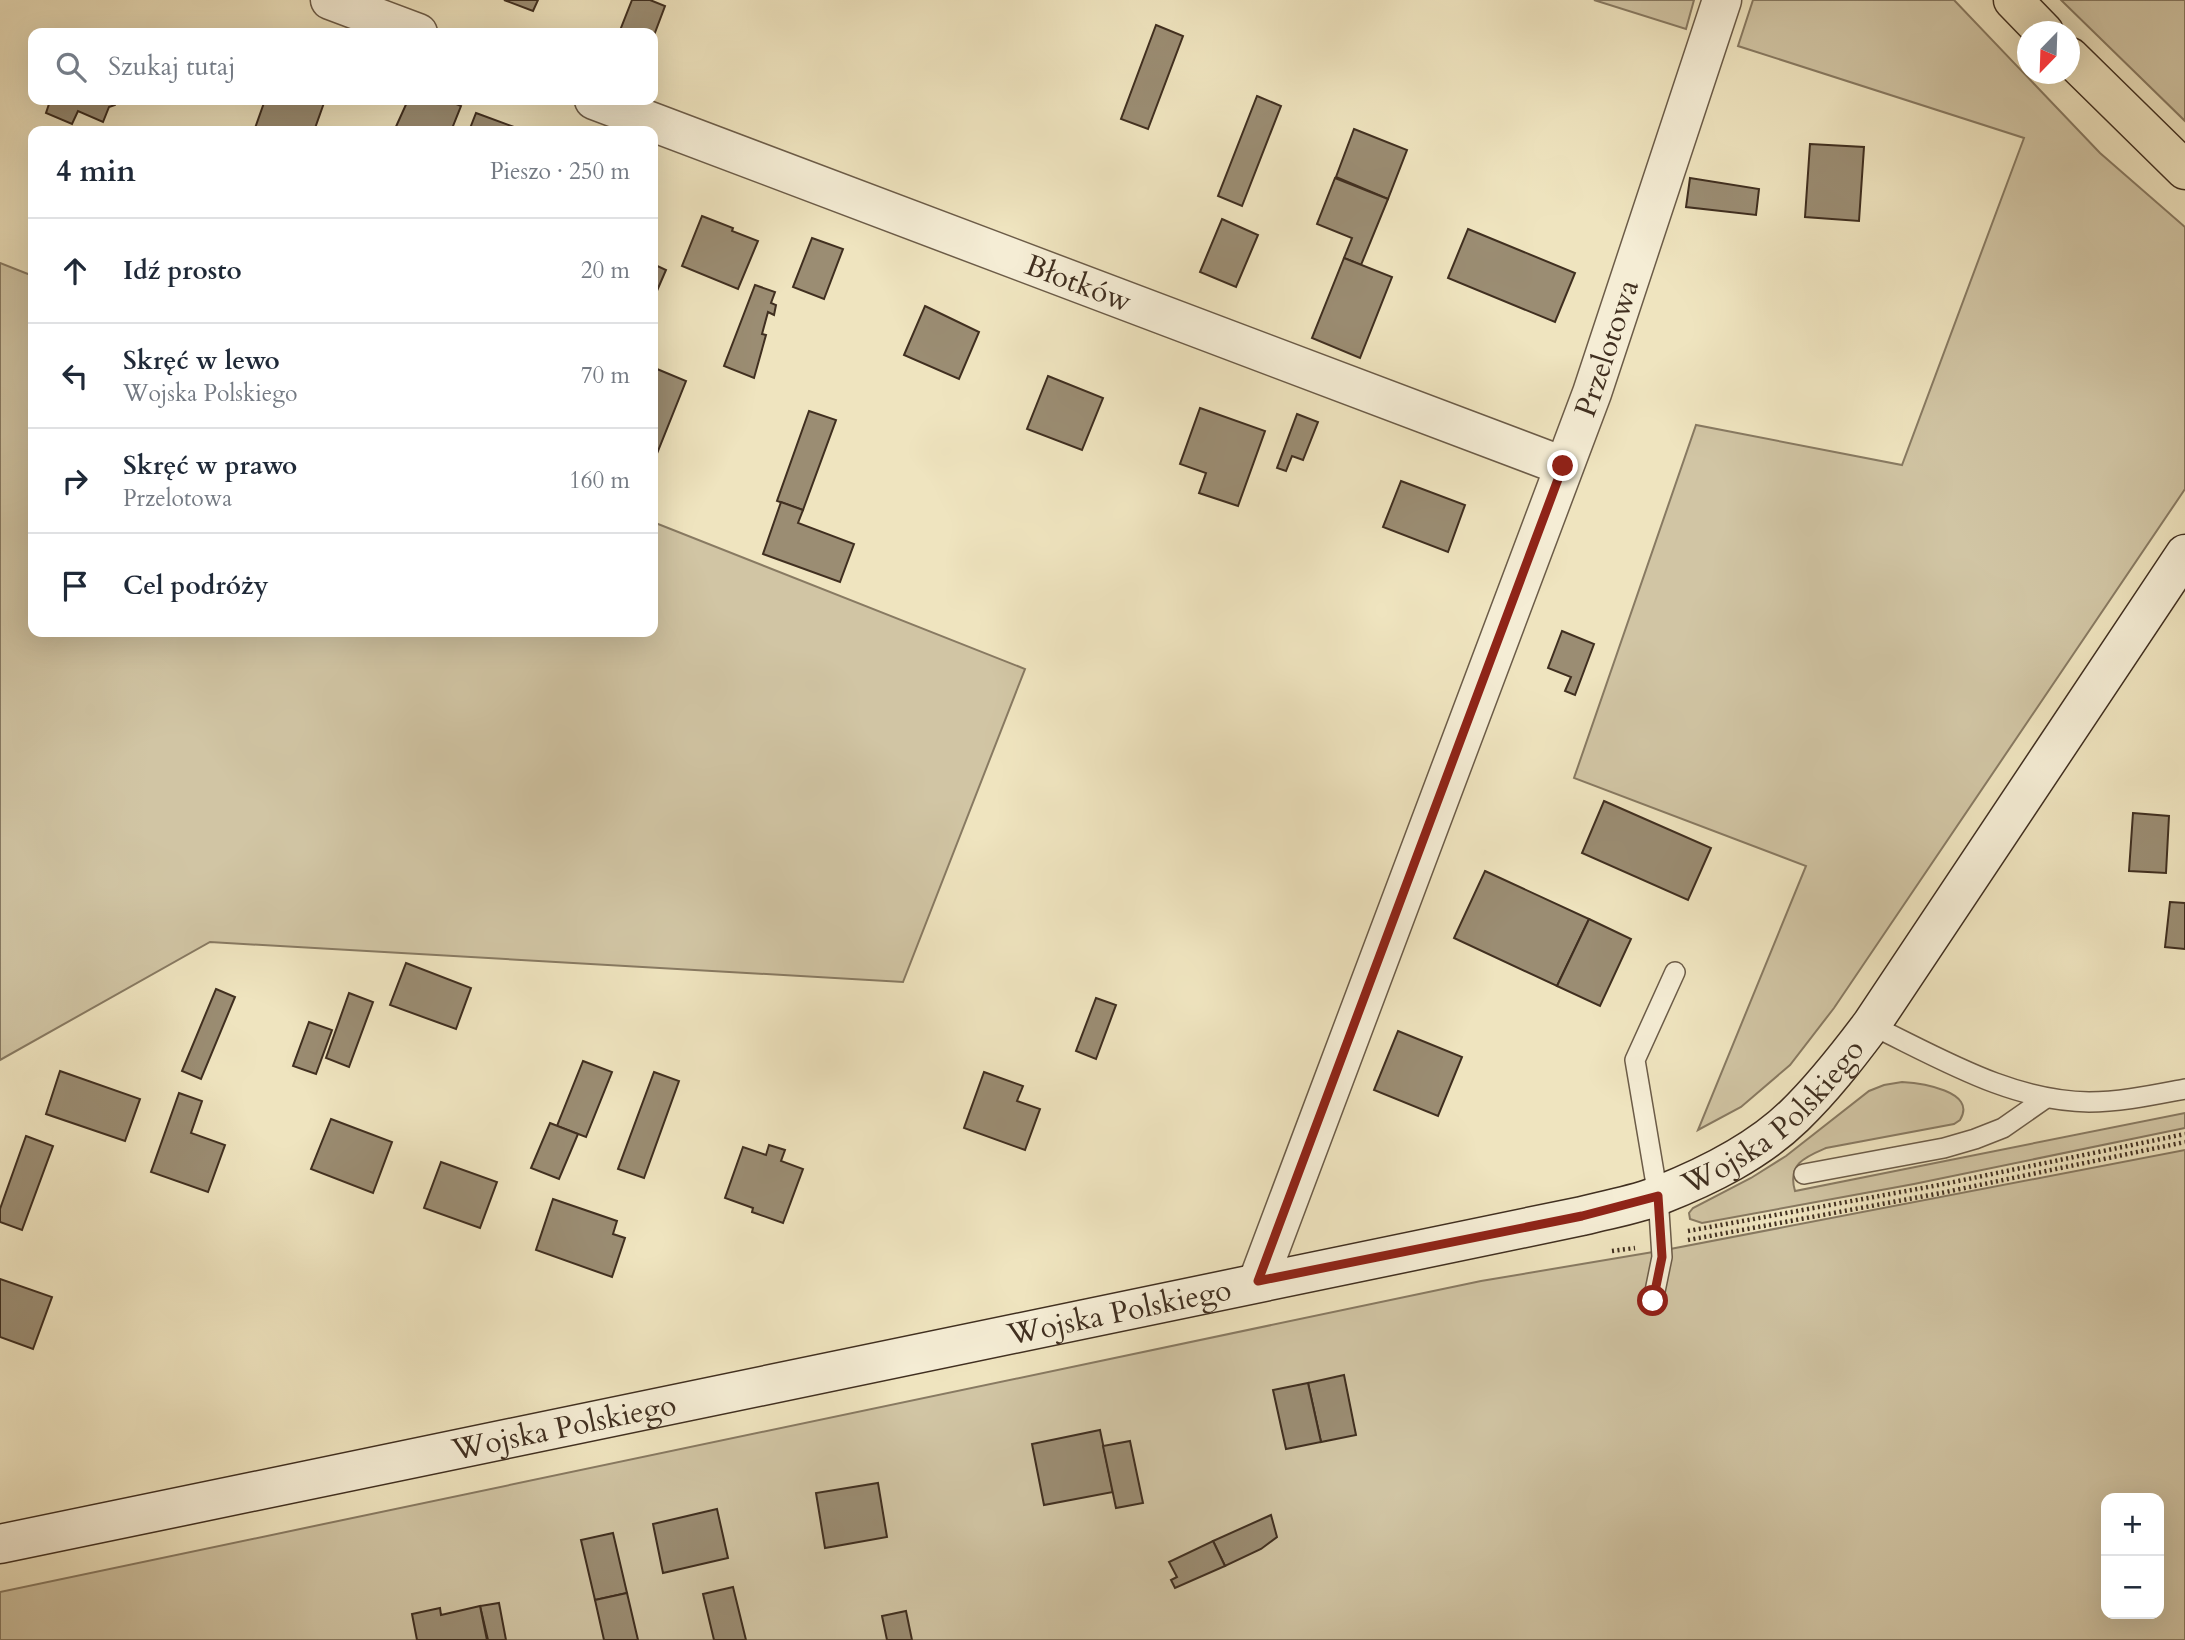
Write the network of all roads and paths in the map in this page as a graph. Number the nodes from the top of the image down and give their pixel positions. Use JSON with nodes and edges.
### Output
{"nodes":[{"id":1,"x":330,"y":0,"type":"edge"},
{"id":2,"x":1722,"y":0,"type":"edge"},
{"id":3,"x":2013,"y":0,"type":"edge"},
{"id":4,"x":2033,"y":21,"type":"edge"},
{"id":5,"x":405,"y":28,"type":"edge"},
{"id":6,"x":2080,"y":67,"type":"edge"},
{"id":7,"x":607,"y":105,"type":"edge"},
{"id":8,"x":2185,"y":170,"type":"edge"},
{"id":9,"x":1563,"y":466,"type":"junction"},
{"id":10,"x":2185,"y":554,"type":"edge"},
{"id":11,"x":1675,"y":972,"type":"dead end"},
{"id":12,"x":1871,"y":1025,"type":"junction"},
{"id":13,"x":2185,"y":1089,"type":"edge"},
{"id":14,"x":2046,"y":1098,"type":"junction"},
{"id":15,"x":1804,"y":1174,"type":"dead end"},
{"id":16,"x":1658,"y":1196,"type":"junction"},
{"id":17,"x":1258,"y":1281,"type":"junction"},
{"id":18,"x":1653,"y":1301,"type":"dead end"},
{"id":19,"x":0,"y":1544,"type":"edge"}],
"edges":[{"from":1,"to":5,"type":"street"},
{"from":2,"to":9,"type":"street","name":"Przelotowa"},
{"from":3,"to":4,"type":"highway"},
{"from":6,"to":8,"type":"highway"},
{"from":7,"to":9,"type":"street","name":"Błotków"},
{"from":9,"to":17,"type":"street","name":"Przelotowa"},
{"from":10,"to":12,"type":"street","name":"Wojska Polskiego"},
{"from":11,"to":16,"type":"lane"},
{"from":12,"to":14,"type":"lane"},
{"from":12,"to":16,"type":"street","name":"Wojska Polskiego"},
{"from":13,"to":14,"type":"lane"},
{"from":14,"to":15,"type":"lane"},
{"from":16,"to":17,"type":"street","name":"Wojska Polskiego"},
{"from":16,"to":18,"type":"lane"},
{"from":17,"to":19,"type":"street","name":"Wojska Polskiego"}]}
